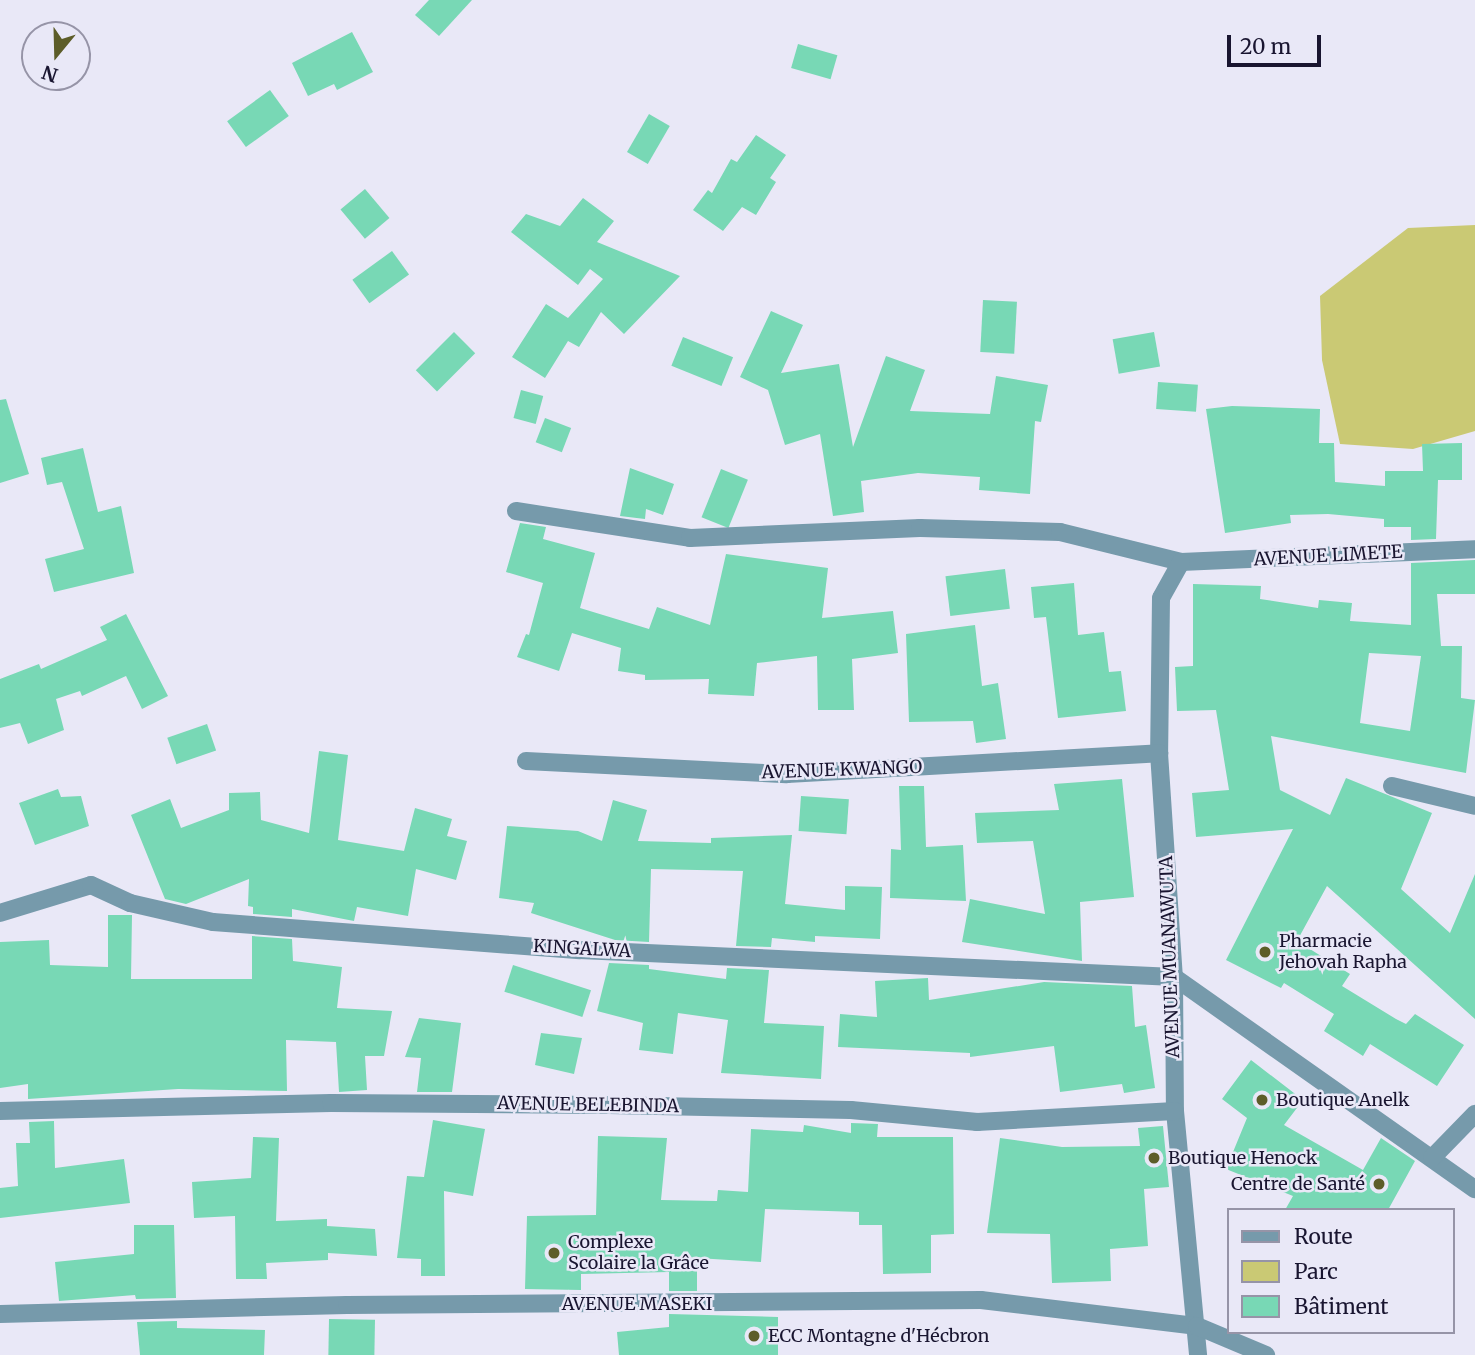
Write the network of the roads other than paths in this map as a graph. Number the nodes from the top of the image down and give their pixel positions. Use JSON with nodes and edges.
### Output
{"nodes":[{"id":1,"x":516,"y":511,"type":"dead end"},
{"id":2,"x":1475,"y":549,"type":"edge"},
{"id":3,"x":1181,"y":562,"type":"junction"},
{"id":4,"x":1159,"y":753,"type":"junction"},
{"id":5,"x":526,"y":761,"type":"dead end"},
{"id":6,"x":1392,"y":786,"type":"dead end"},
{"id":7,"x":1475,"y":807,"type":"edge"},
{"id":8,"x":0,"y":913,"type":"edge"},
{"id":9,"x":1174,"y":977,"type":"junction"},
{"id":10,"x":0,"y":1111,"type":"edge"},
{"id":11,"x":1175,"y":1111,"type":"junction"},
{"id":12,"x":1475,"y":1114,"type":"edge"},
{"id":13,"x":1432,"y":1158,"type":"junction"},
{"id":14,"x":1475,"y":1189,"type":"edge"},
{"id":15,"x":0,"y":1314,"type":"edge"},
{"id":16,"x":1197,"y":1326,"type":"junction"},
{"id":17,"x":1198,"y":1355,"type":"edge"},
{"id":18,"x":1266,"y":1355,"type":"edge"}],
"edges":[{"from":1,"to":3,"type":"street","name":"AVENUE LIMETE"},
{"from":2,"to":3,"type":"street","name":"AVENUE LIMETE"},
{"from":3,"to":4,"type":"street","name":"AVENUE MUANAWUTA"},
{"from":4,"to":5,"type":"street","name":"AVENUE KWANGO"},
{"from":4,"to":9,"type":"street","name":"AVENUE MUANAWUTA"},
{"from":6,"to":7,"type":"street"},
{"from":8,"to":9,"type":"street","name":"KINGALWA"},
{"from":9,"to":11,"type":"street","name":"AVENUE MUANAWUTA"},
{"from":9,"to":13,"type":"street"},
{"from":10,"to":11,"type":"street","name":"AVENUE BELEBINDA"},
{"from":11,"to":16,"type":"street","name":"AVENUE MUANAWUTA"},
{"from":12,"to":13,"type":"street"},
{"from":13,"to":14,"type":"street"},
{"from":15,"to":16,"type":"street","name":"AVENUE MASEKI"},
{"from":16,"to":17,"type":"street","name":"AVENUE MUANAWUTA"},
{"from":16,"to":18,"type":"street","name":"AVENUE MASEKI"}]}
